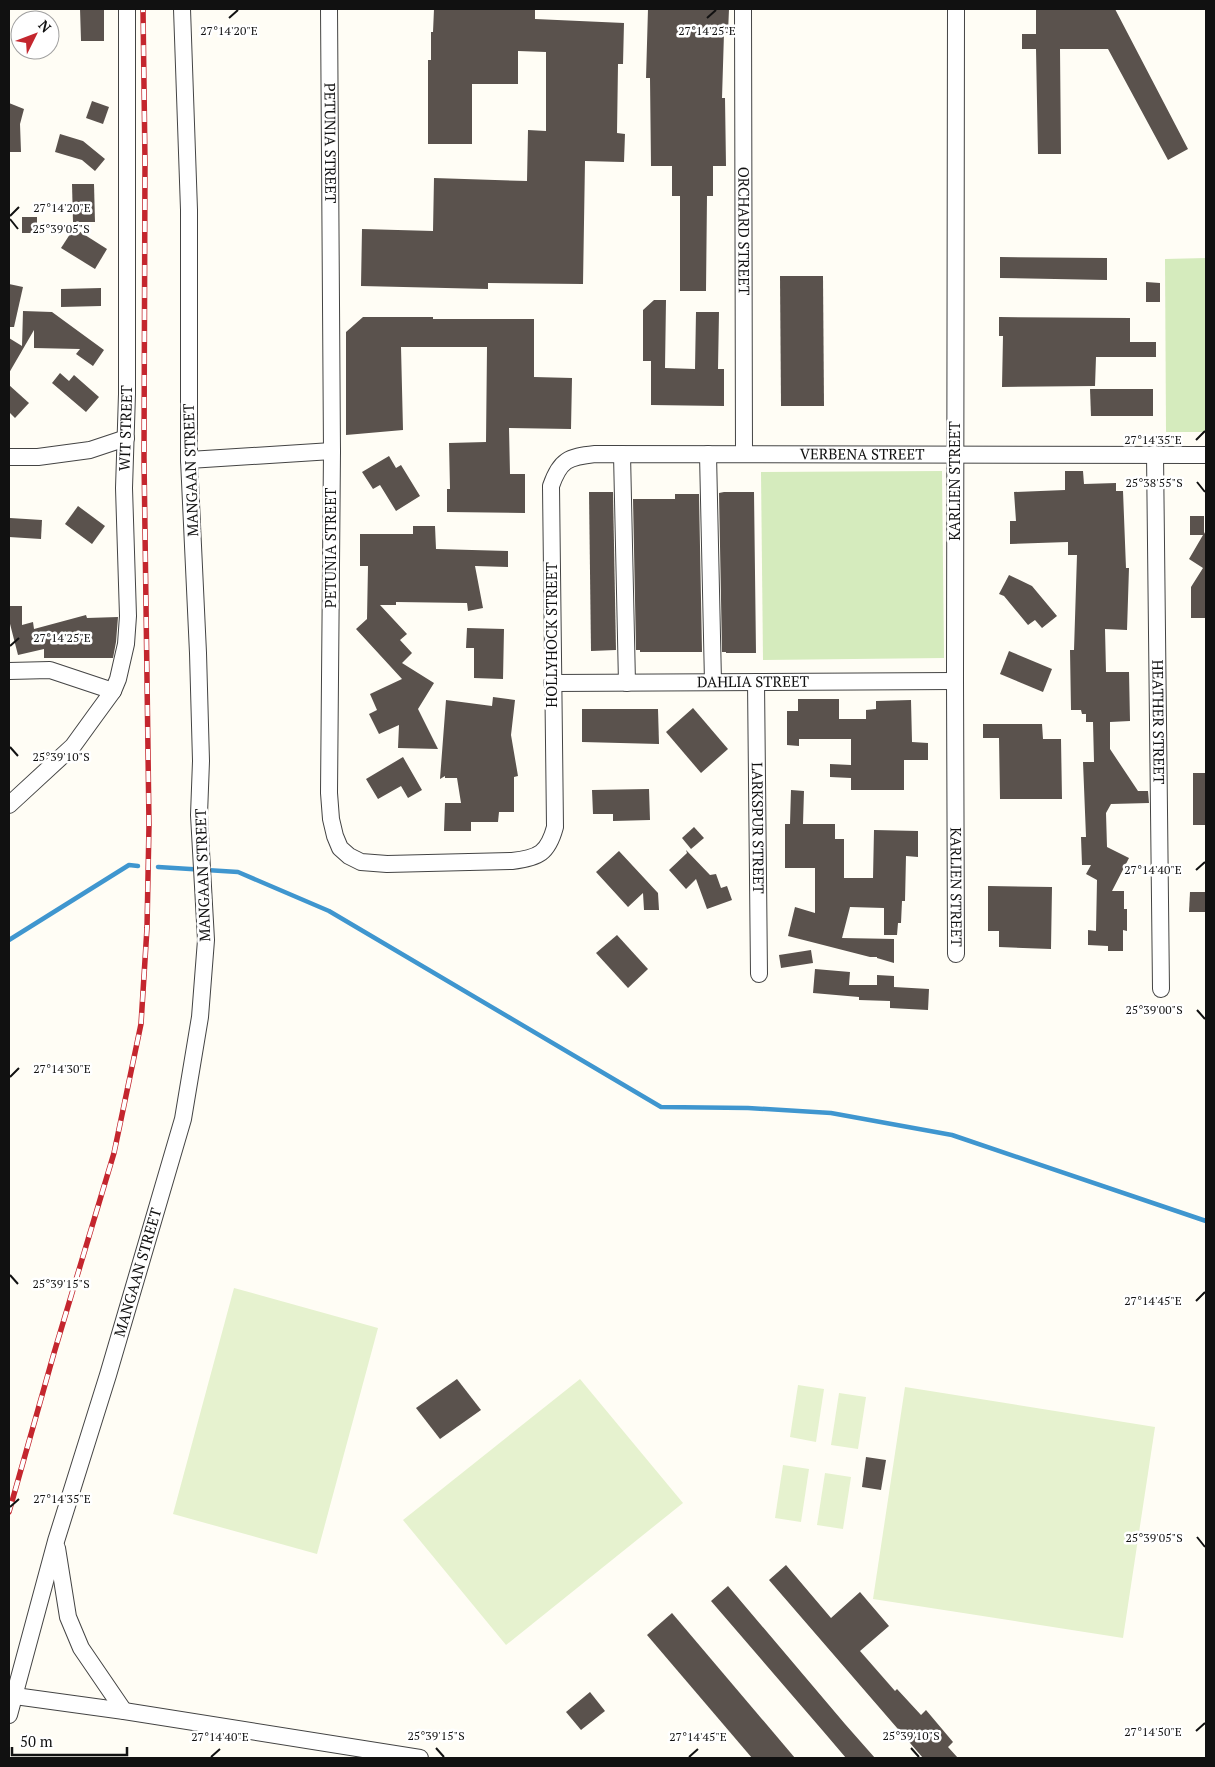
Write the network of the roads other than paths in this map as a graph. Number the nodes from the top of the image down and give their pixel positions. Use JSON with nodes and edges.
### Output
{"nodes":[{"id":1,"x":127,"y":9,"type":"edge"},
{"id":2,"x":182,"y":9,"type":"edge"},
{"id":3,"x":329,"y":9,"type":"edge"},
{"id":4,"x":743,"y":9,"type":"edge"},
{"id":5,"x":956,"y":9,"type":"edge"},
{"id":6,"x":126,"y":438,"type":"junction"},
{"id":7,"x":332,"y":451,"type":"junction"},
{"id":8,"x":622,"y":454,"type":"junction"},
{"id":9,"x":708,"y":454,"type":"junction"},
{"id":10,"x":744,"y":454,"type":"junction"},
{"id":11,"x":1155,"y":454,"type":"junction"},
{"id":12,"x":955,"y":455,"type":"junction"},
{"id":13,"x":1206,"y":455,"type":"edge"},
{"id":14,"x":577,"y":456,"type":"joint"},
{"id":15,"x":9,"y":458,"type":"edge"},
{"id":16,"x":189,"y":460,"type":"junction"},
{"id":17,"x":9,"y":671,"type":"edge"},
{"id":18,"x":954,"y":681,"type":"junction"},
{"id":19,"x":713,"y":682,"type":"junction"},
{"id":20,"x":756,"y":682,"type":"junction"},
{"id":21,"x":552,"y":683,"type":"junction"},
{"id":22,"x":627,"y":683,"type":"junction"},
{"id":23,"x":112,"y":691,"type":"junction"},
{"id":24,"x":9,"y":805,"type":"edge"},
{"id":25,"x":555,"y":827,"type":"joint"},
{"id":26,"x":956,"y":954,"type":"dead end"},
{"id":27,"x":759,"y":974,"type":"dead end"},
{"id":28,"x":1161,"y":989,"type":"dead end"},
{"id":29,"x":56,"y":1541,"type":"junction"},
{"id":30,"x":15,"y":1696,"type":"junction"},
{"id":31,"x":124,"y":1711,"type":"junction"},
{"id":32,"x":9,"y":1715,"type":"edge"},
{"id":33,"x":420,"y":1758,"type":"edge"}],
"edges":[{"from":1,"to":6,"type":"street","name":"WIT STREET"},
{"from":2,"to":16,"type":"street","name":"MANGAAN STREET"},
{"from":3,"to":7,"type":"street","name":"PETUNIA STREET"},
{"from":4,"to":10,"type":"street","name":"ORCHARD STREET"},
{"from":5,"to":12,"type":"street","name":"KARLIEN STREET"},
{"from":6,"to":15,"type":"street"},
{"from":6,"to":23,"type":"street","name":"WIT STREET"},
{"from":7,"to":16,"type":"street"},
{"from":7,"to":25,"type":"street","name":"PETUNIA STREET"},
{"from":8,"to":9,"type":"street","name":"VERBENA STREET"},
{"from":8,"to":14,"type":"street","name":"VERBENA STREET"},
{"from":8,"to":22,"type":"street"},
{"from":9,"to":10,"type":"street","name":"VERBENA STREET"},
{"from":9,"to":19,"type":"street"},
{"from":10,"to":12,"type":"street","name":"VERBENA STREET"},
{"from":11,"to":12,"type":"street","name":"VERBENA STREET"},
{"from":11,"to":13,"type":"street","name":"VERBENA STREET"},
{"from":11,"to":28,"type":"street","name":"HEATHER STREET"},
{"from":12,"to":18,"type":"street","name":"KARLIEN STREET"},
{"from":14,"to":21,"type":"street","name":"HOLLYHOCK STREET"},
{"from":16,"to":29,"type":"street","name":"MANGAAN STREET"},
{"from":17,"to":23,"type":"street"},
{"from":18,"to":20,"type":"street","name":"DAHLIA STREET"},
{"from":18,"to":26,"type":"street","name":"KARLIEN STREET"},
{"from":19,"to":20,"type":"street","name":"DAHLIA STREET"},
{"from":19,"to":22,"type":"street","name":"DAHLIA STREET"},
{"from":20,"to":27,"type":"street","name":"LARKSPUR STREET"},
{"from":21,"to":22,"type":"street","name":"DAHLIA STREET"},
{"from":21,"to":25,"type":"street","name":"HOLLYHOCK STREET"},
{"from":23,"to":24,"type":"street","name":"WIT STREET"},
{"from":29,"to":30,"type":"street","name":"MANGAAN STREET"},
{"from":29,"to":31,"type":"street"},
{"from":30,"to":31,"type":"street"},
{"from":30,"to":32,"type":"street","name":"MANGAAN STREET"},
{"from":31,"to":33,"type":"street"}]}
